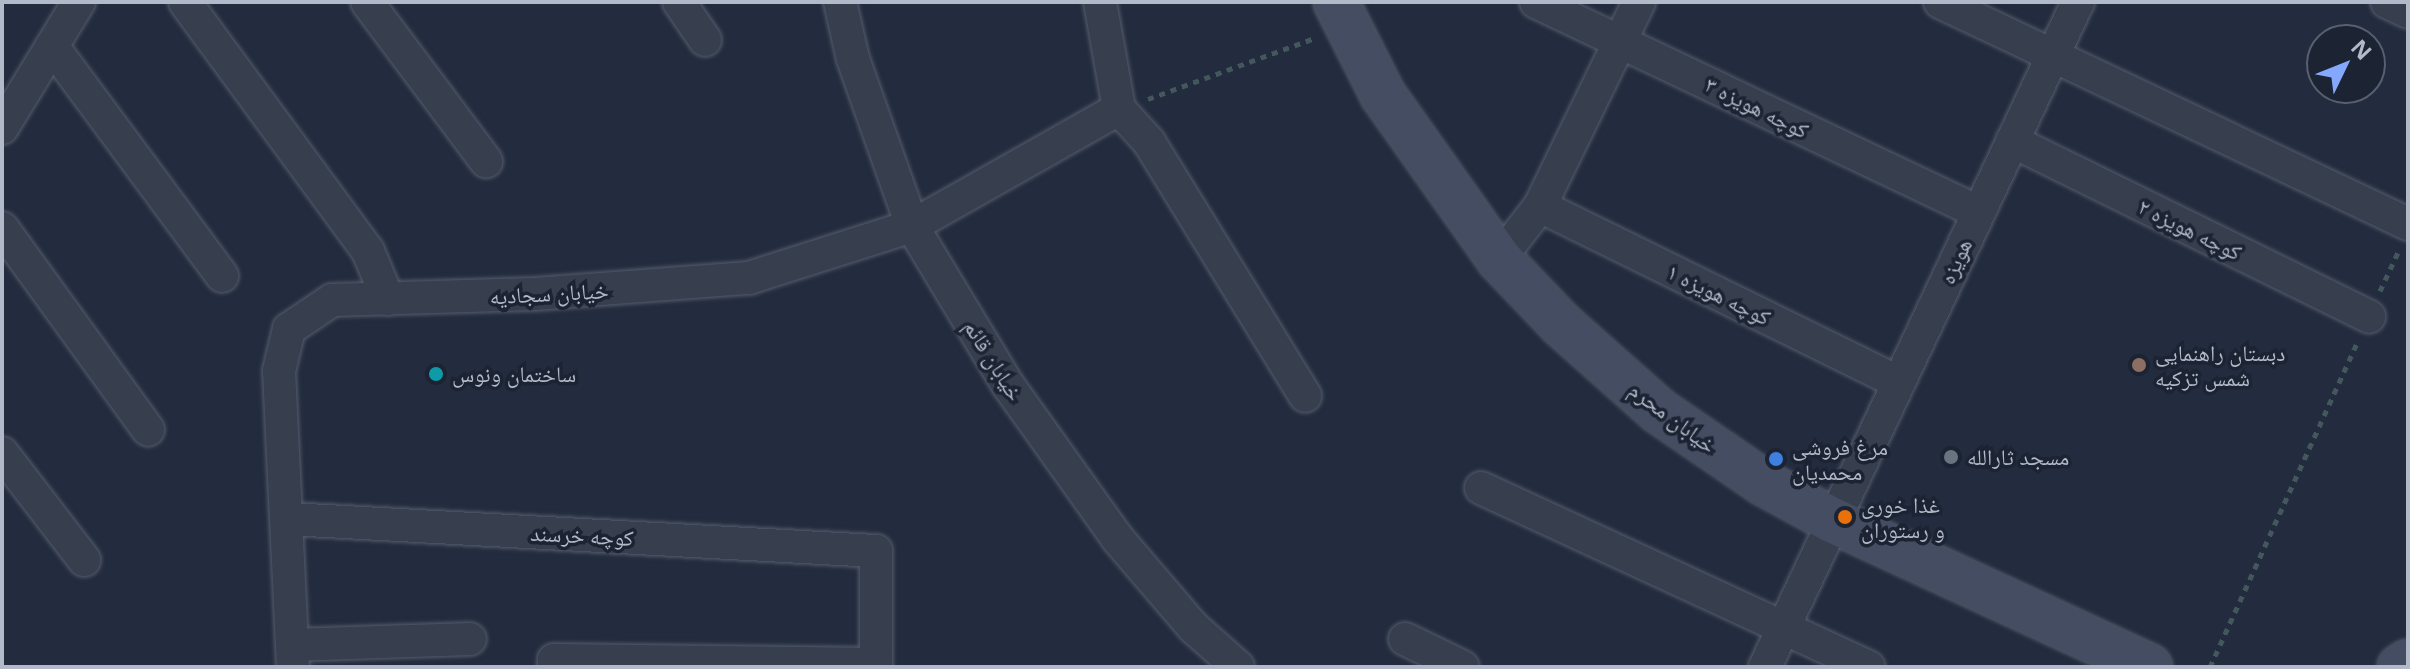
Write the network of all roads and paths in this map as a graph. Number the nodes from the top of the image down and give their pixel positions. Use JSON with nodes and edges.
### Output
{"nodes":[{"id":1,"x":79,"y":2,"type":"edge"},
{"id":2,"x":185,"y":2,"type":"edge"},
{"id":3,"x":367,"y":2,"type":"edge"},
{"id":4,"x":679,"y":2,"type":"edge"},
{"id":5,"x":840,"y":2,"type":"edge"},
{"id":6,"x":1100,"y":2,"type":"edge"},
{"id":7,"x":1536,"y":2,"type":"edge"},
{"id":8,"x":1639,"y":2,"type":"edge"},
{"id":9,"x":1940,"y":2,"type":"edge"},
{"id":10,"x":2078,"y":2,"type":"edge"},
{"id":11,"x":2387,"y":2,"type":"edge"},
{"id":12,"x":2408,"y":12,"type":"edge"},
{"id":13,"x":1341,"y":14,"type":"edge"},
{"id":14,"x":705,"y":40,"type":"dead end"},
{"id":15,"x":1618,"y":40,"type":"junction"},
{"id":16,"x":52,"y":46,"type":"junction"},
{"id":17,"x":2052,"y":56,"type":"junction"},
{"id":18,"x":1119,"y":109,"type":"junction"},
{"id":19,"x":2,"y":128,"type":"edge"},
{"id":20,"x":2012,"y":141,"type":"junction"},
{"id":21,"x":486,"y":161,"type":"dead end"},
{"id":22,"x":1540,"y":206,"type":"junction"},
{"id":23,"x":1978,"y":212,"type":"junction"},
{"id":24,"x":912,"y":226,"type":"junction"},
{"id":25,"x":2,"y":228,"type":"edge"},
{"id":26,"x":2405,"y":234,"type":"edge"},
{"id":27,"x":1499,"y":259,"type":"junction"},
{"id":28,"x":222,"y":276,"type":"dead end"},
{"id":29,"x":388,"y":299,"type":"junction"},
{"id":30,"x":2369,"y":317,"type":"junction"},
{"id":31,"x":1898,"y":382,"type":"junction"},
{"id":32,"x":1305,"y":396,"type":"dead end"},
{"id":33,"x":148,"y":430,"type":"dead end"},
{"id":34,"x":2,"y":453,"type":"edge"},
{"id":35,"x":1481,"y":488,"type":"dead end"},
{"id":36,"x":289,"y":519,"type":"junction"},
{"id":37,"x":1832,"y":520,"type":"junction"},
{"id":38,"x":84,"y":560,"type":"dead end"},
{"id":39,"x":1783,"y":629,"type":"junction"},
{"id":40,"x":470,"y":639,"type":"dead end"},
{"id":41,"x":1405,"y":639,"type":"dead end"},
{"id":42,"x":292,"y":656,"type":"edge"},
{"id":43,"x":2408,"y":664,"type":"edge"},
{"id":44,"x":554,"y":667,"type":"edge"},
{"id":45,"x":1238,"y":667,"type":"edge"},
{"id":46,"x":1463,"y":667,"type":"edge"},
{"id":47,"x":1765,"y":667,"type":"edge"},
{"id":48,"x":1869,"y":667,"type":"edge"},
{"id":49,"x":2150,"y":667,"type":"edge"},
{"id":50,"x":2210,"y":667,"type":"edge"},
{"id":51,"x":2400,"y":667,"type":"edge"}],
"edges":[{"from":1,"to":16,"type":"street"},
{"from":2,"to":29,"type":"street"},
{"from":3,"to":21,"type":"street"},
{"from":4,"to":14,"type":"street"},
{"from":5,"to":24,"type":"street","name":"خیابان قائم"},
{"from":6,"to":18,"type":"street"},
{"from":7,"to":15,"type":"street","name":"کوچه هویزه ۳"},
{"from":8,"to":15,"type":"street"},
{"from":9,"to":17,"type":"street"},
{"from":10,"to":17,"type":"street","name":"هویزه"},
{"from":11,"to":12,"type":"street"},
{"from":13,"to":18,"type":"path"},
{"from":13,"to":27,"type":"street","name":"خیابان محرم"},
{"from":15,"to":22,"type":"street"},
{"from":15,"to":23,"type":"street","name":"کوچه هویزه ۳"},
{"from":16,"to":19,"type":"street"},
{"from":16,"to":28,"type":"street"},
{"from":17,"to":20,"type":"street","name":"هویزه"},
{"from":17,"to":26,"type":"street"},
{"from":18,"to":24,"type":"street","name":"خیابان سجادیه"},
{"from":18,"to":32,"type":"street"},
{"from":20,"to":23,"type":"street","name":"هویزه"},
{"from":20,"to":30,"type":"street","name":"کوچه هویزه ۲"},
{"from":22,"to":27,"type":"street"},
{"from":22,"to":31,"type":"street","name":"کوچه هویزه ۱"},
{"from":23,"to":31,"type":"street","name":"هویزه"},
{"from":24,"to":29,"type":"street","name":"خیابان سجادیه"},
{"from":24,"to":45,"type":"street","name":"خیابان قائم"},
{"from":25,"to":33,"type":"street"},
{"from":26,"to":30,"type":"path"},
{"from":27,"to":37,"type":"street","name":"خیابان محرم"},
{"from":29,"to":36,"type":"street","name":"خیابان سجادیه"},
{"from":30,"to":50,"type":"path"},
{"from":31,"to":37,"type":"street","name":"هویزه"},
{"from":34,"to":38,"type":"street"},
{"from":35,"to":39,"type":"street"},
{"from":36,"to":42,"type":"street","name":"خیابان سجادیه"},
{"from":36,"to":44,"type":"street","name":"کوچه خرسند"},
{"from":37,"to":39,"type":"street","name":"هویزه"},
{"from":37,"to":49,"type":"street","name":"خیابان محرم"},
{"from":39,"to":47,"type":"street","name":"هویزه"},
{"from":39,"to":48,"type":"street"},
{"from":40,"to":42,"type":"street"},
{"from":41,"to":46,"type":"street"},
{"from":43,"to":51,"type":"street"}]}
